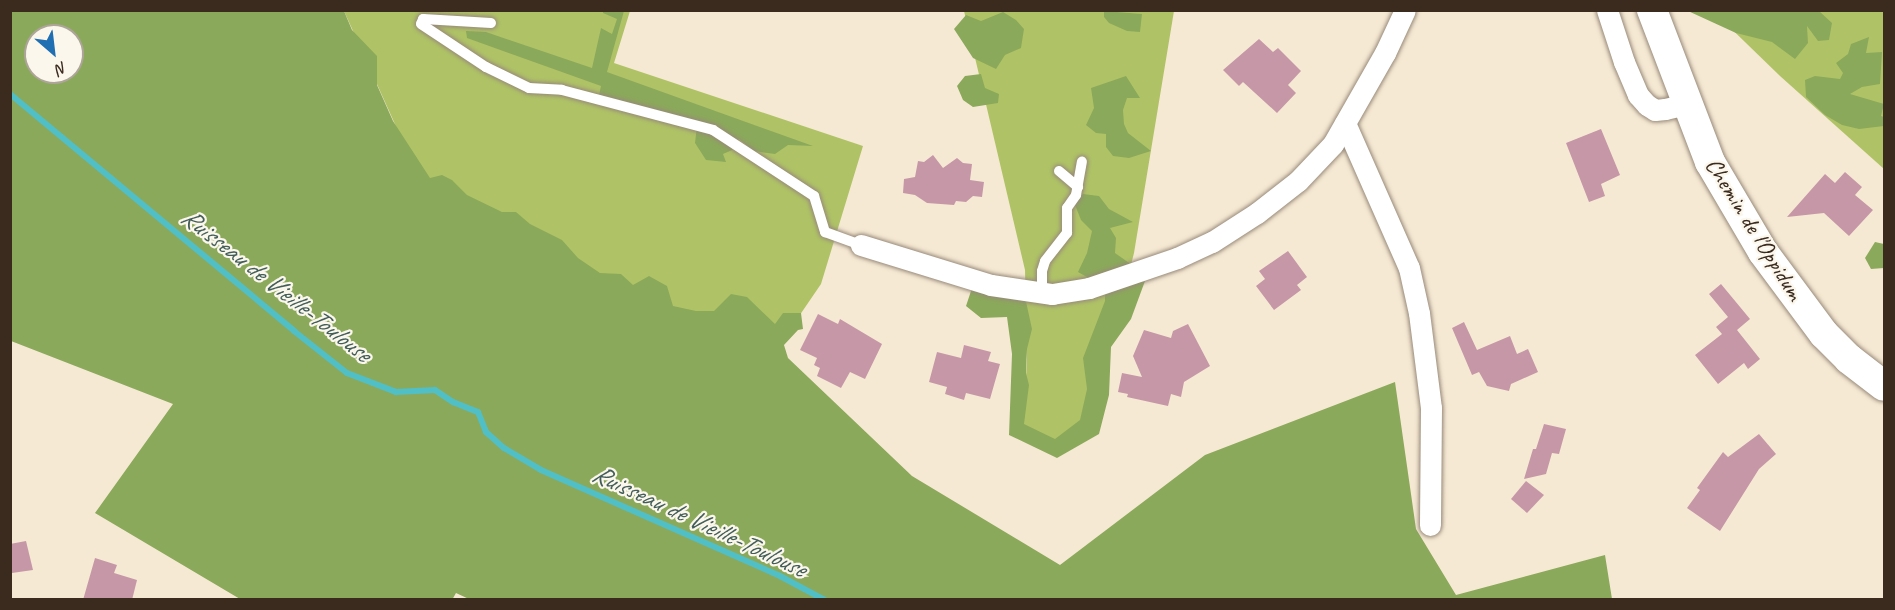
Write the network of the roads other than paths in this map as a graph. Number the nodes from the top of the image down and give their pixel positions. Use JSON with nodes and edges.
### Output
{"nodes":[{"id":1,"x":1405,"y":10,"type":"edge"},
{"id":2,"x":1607,"y":10,"type":"edge"},
{"id":3,"x":1652,"y":10,"type":"edge"},
{"id":4,"x":491,"y":23,"type":"dead end"},
{"id":5,"x":1686,"y":104,"type":"junction"},
{"id":6,"x":1345,"y":123,"type":"junction"},
{"id":7,"x":1082,"y":162,"type":"dead end"},
{"id":8,"x":1059,"y":171,"type":"dead end"},
{"id":9,"x":1077,"y":186,"type":"junction"},
{"id":10,"x":861,"y":245,"type":"joint"},
{"id":11,"x":1042,"y":292,"type":"junction"},
{"id":12,"x":1884,"y":386,"type":"edge"},
{"id":13,"x":1430,"y":525,"type":"dead end"}],
"edges":[{"from":1,"to":6,"type":"street"},
{"from":2,"to":5,"type":"street"},
{"from":3,"to":5,"type":"street","name":"Chemin de l'Oppidum"},
{"from":4,"to":10,"type":"lane"},
{"from":5,"to":12,"type":"street","name":"Chemin de l'Oppidum"},
{"from":6,"to":11,"type":"street"},
{"from":6,"to":13,"type":"street"},
{"from":7,"to":9,"type":"lane"},
{"from":8,"to":9,"type":"lane"},
{"from":9,"to":11,"type":"lane"},
{"from":10,"to":11,"type":"street"}]}
